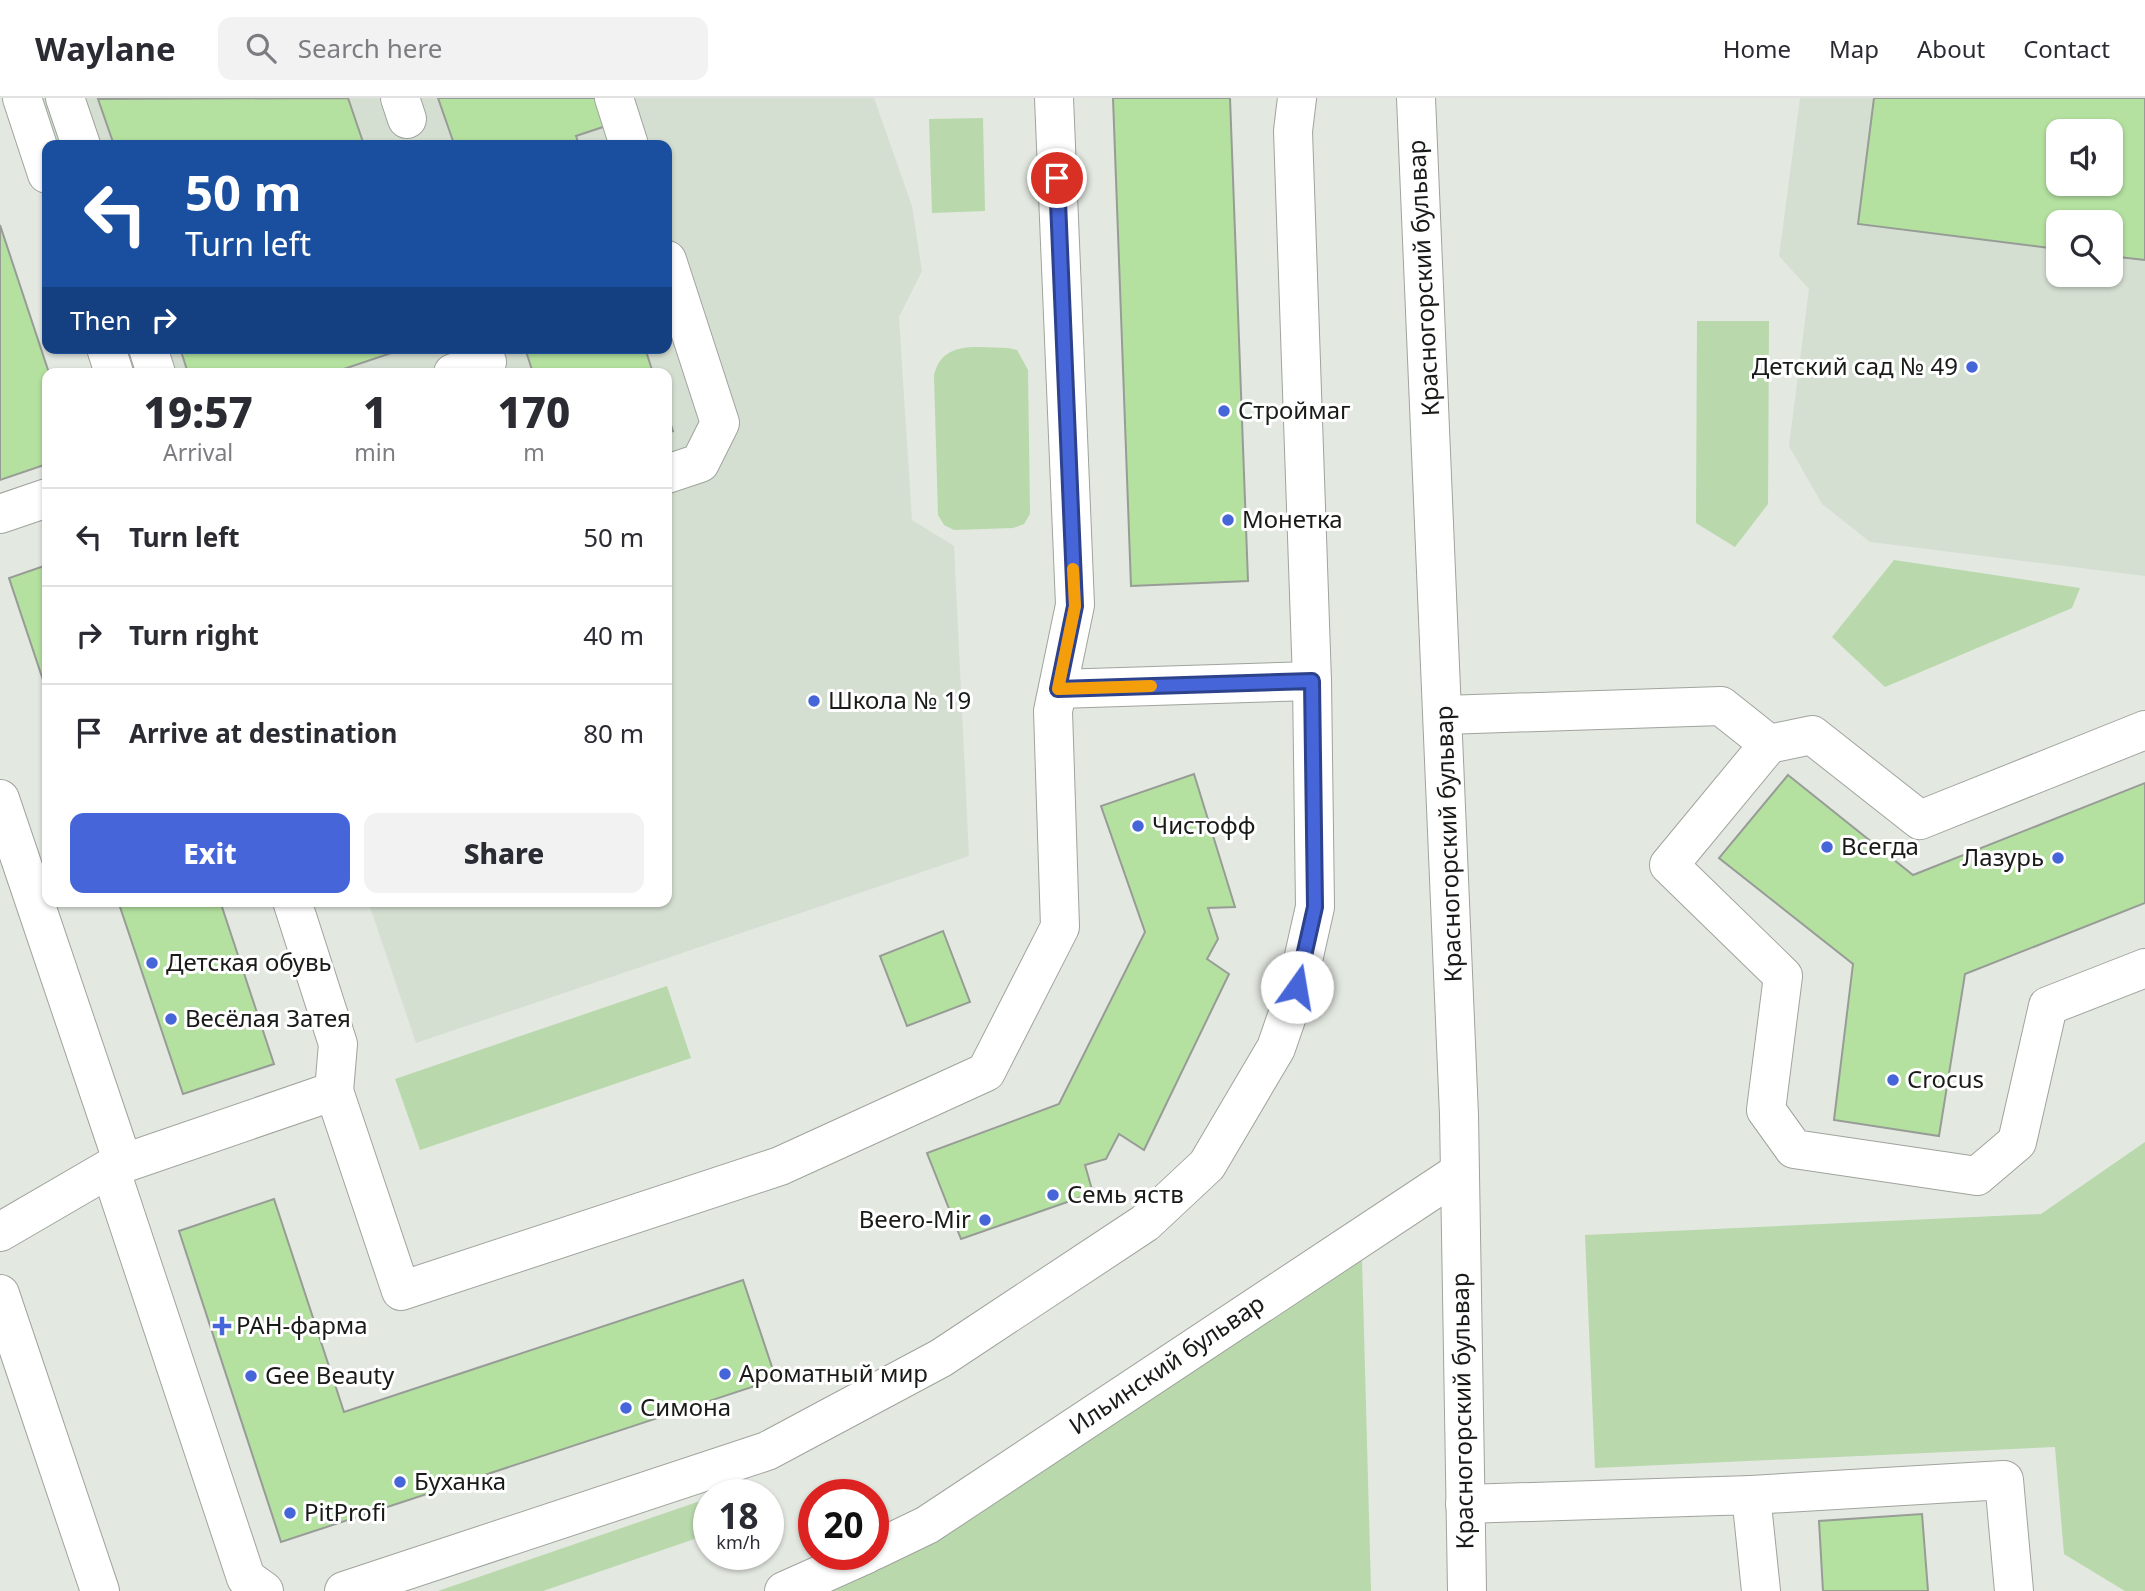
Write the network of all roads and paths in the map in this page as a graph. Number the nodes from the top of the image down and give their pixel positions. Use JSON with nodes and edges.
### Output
{"nodes":[{"id":1,"x":22,"y":98,"type":"edge"},
{"id":2,"x":65,"y":98,"type":"edge"},
{"id":3,"x":614,"y":98,"type":"edge"},
{"id":4,"x":1054,"y":98,"type":"edge"},
{"id":5,"x":1297,"y":98,"type":"edge"},
{"id":6,"x":1416,"y":98,"type":"edge"},
{"id":7,"x":79,"y":140,"type":"edge"},
{"id":8,"x":627,"y":140,"type":"edge"},
{"id":9,"x":42,"y":159,"type":"edge"},
{"id":10,"x":672,"y":275,"type":"edge"},
{"id":11,"x":672,"y":472,"type":"edge"},
{"id":12,"x":42,"y":500,"type":"edge"},
{"id":13,"x":0,"y":514,"type":"edge"},
{"id":14,"x":1312,"y":681,"type":"junction"},
{"id":15,"x":1058,"y":689,"type":"junction"},
{"id":16,"x":1444,"y":715,"type":"junction"},
{"id":17,"x":2145,"y":730,"type":"edge"},
{"id":18,"x":1769,"y":744,"type":"junction"},
{"id":19,"x":0,"y":799,"type":"edge"},
{"id":20,"x":294,"y":907,"type":"edge"},
{"id":21,"x":2145,"y":968,"type":"edge"},
{"id":22,"x":334,"y":1091,"type":"junction"},
{"id":23,"x":116,"y":1166,"type":"junction"},
{"id":24,"x":1458,"y":1173,"type":"junction"},
{"id":25,"x":0,"y":1232,"type":"edge"},
{"id":26,"x":0,"y":1294,"type":"edge"},
{"id":27,"x":1751,"y":1495,"type":"junction"},
{"id":28,"x":1465,"y":1504,"type":"junction"},
{"id":29,"x":889,"y":1543,"type":"edge"},
{"id":30,"x":831,"y":1570,"type":"edge"},
{"id":31,"x":100,"y":1591,"type":"edge"},
{"id":32,"x":264,"y":1591,"type":"edge"},
{"id":33,"x":344,"y":1591,"type":"edge"},
{"id":34,"x":784,"y":1591,"type":"edge"},
{"id":35,"x":1467,"y":1591,"type":"edge"},
{"id":36,"x":1761,"y":1591,"type":"edge"},
{"id":37,"x":2014,"y":1591,"type":"edge"}],
"edges":[{"from":1,"to":9,"type":"main road"},
{"from":2,"to":7,"type":"main road"},
{"from":3,"to":8,"type":"main road"},
{"from":4,"to":15,"type":"main road"},
{"from":5,"to":14,"type":"main road"},
{"from":6,"to":16,"type":"main road","name":"Красногорский бульвар"},
{"from":10,"to":11,"type":"main road"},
{"from":12,"to":13,"type":"main road"},
{"from":14,"to":15,"type":"main road"},
{"from":14,"to":33,"type":"main road"},
{"from":15,"to":22,"type":"main road"},
{"from":16,"to":18,"type":"main road"},
{"from":16,"to":24,"type":"main road","name":"Красногорский бульвар"},
{"from":17,"to":18,"type":"main road"},
{"from":18,"to":21,"type":"main road"},
{"from":19,"to":23,"type":"main road"},
{"from":20,"to":22,"type":"main road"},
{"from":22,"to":23,"type":"main road"},
{"from":23,"to":25,"type":"main road"},
{"from":23,"to":32,"type":"main road"},
{"from":24,"to":28,"type":"main road","name":"Красногорский бульвар"},
{"from":24,"to":29,"type":"main road","name":"Ильинский бульвар"},
{"from":26,"to":31,"type":"main road"},
{"from":27,"to":28,"type":"main road"},
{"from":27,"to":36,"type":"main road"},
{"from":27,"to":37,"type":"main road"},
{"from":28,"to":35,"type":"main road","name":"Красногорский бульвар"},
{"from":30,"to":34,"type":"main road"}]}
